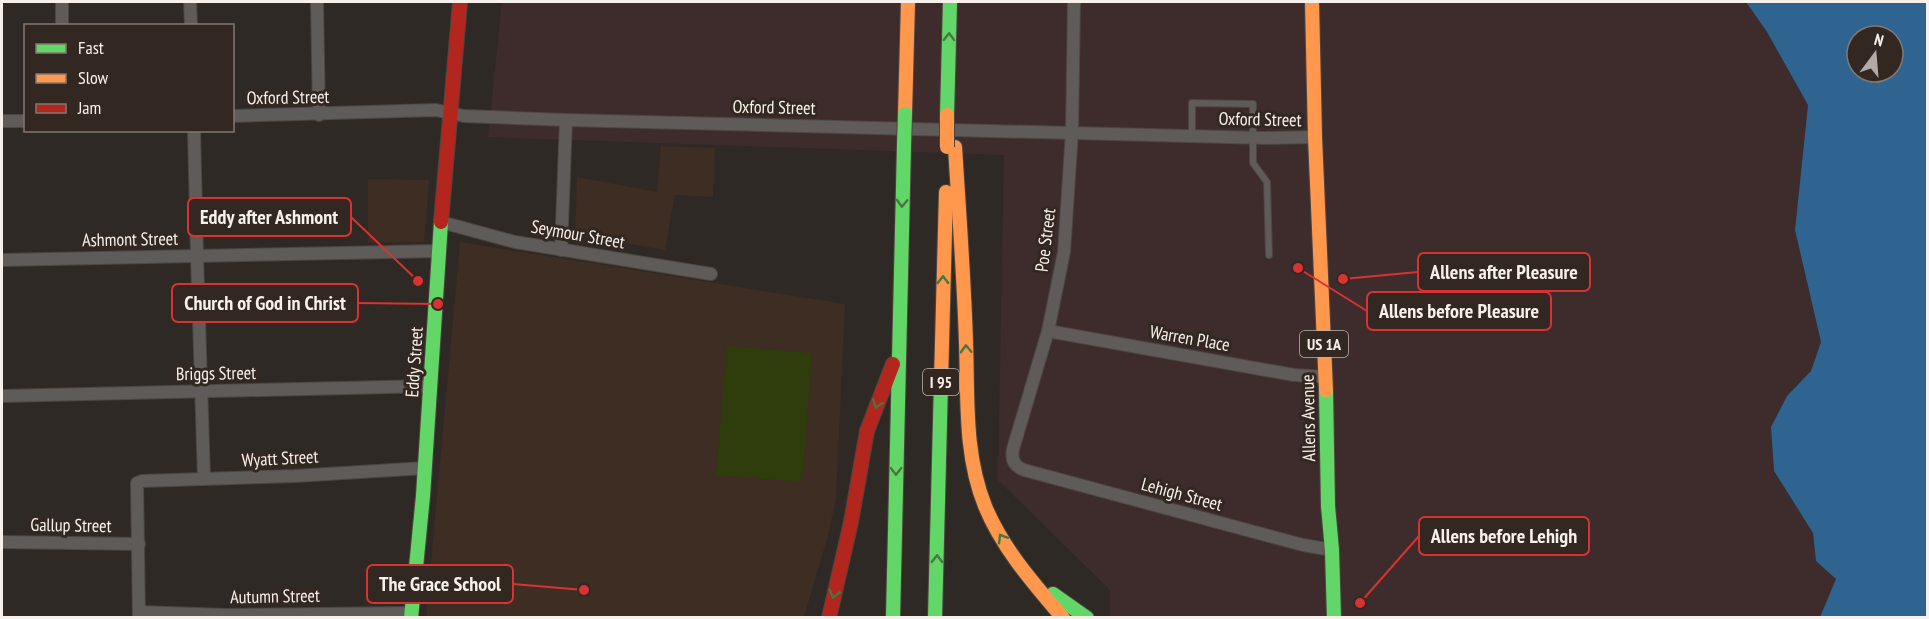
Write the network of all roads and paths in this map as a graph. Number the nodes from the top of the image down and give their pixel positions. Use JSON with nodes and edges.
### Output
{"nodes":[{"id":1,"x":62,"y":2,"type":"edge"},
{"id":2,"x":190,"y":2,"type":"edge"},
{"id":3,"x":317,"y":2,"type":"edge"},
{"id":4,"x":460,"y":2,"type":"edge"},
{"id":5,"x":908,"y":2,"type":"edge"},
{"id":6,"x":950,"y":2,"type":"edge"},
{"id":7,"x":1074,"y":2,"type":"edge"},
{"id":8,"x":1312,"y":2,"type":"edge"},
{"id":9,"x":62,"y":24,"type":"edge"},
{"id":10,"x":191,"y":24,"type":"edge"},
{"id":11,"x":450,"y":112,"type":"junction"},
{"id":12,"x":319,"y":114,"type":"junction"},
{"id":13,"x":234,"y":116,"type":"edge"},
{"id":14,"x":24,"y":120,"type":"edge"},
{"id":15,"x":566,"y":120,"type":"junction"},
{"id":16,"x":2,"y":121,"type":"edge"},
{"id":17,"x":194,"y":132,"type":"edge"},
{"id":18,"x":1072,"y":132,"type":"junction"},
{"id":19,"x":1192,"y":136,"type":"junction"},
{"id":20,"x":1253,"y":137,"type":"junction"},
{"id":21,"x":1315,"y":137,"type":"junction"},
{"id":22,"x":951,"y":147,"type":"junction"},
{"id":23,"x":441,"y":222,"type":"junction"},
{"id":24,"x":561,"y":250,"type":"junction"},
{"id":25,"x":439,"y":251,"type":"junction"},
{"id":26,"x":1269,"y":255,"type":"dead end"},
{"id":27,"x":197,"y":256,"type":"junction"},
{"id":28,"x":2,"y":260,"type":"edge"},
{"id":29,"x":711,"y":274,"type":"dead end"},
{"id":30,"x":1048,"y":331,"type":"junction"},
{"id":31,"x":898,"y":349,"type":"junction"},
{"id":32,"x":1326,"y":377,"type":"junction"},
{"id":33,"x":431,"y":386,"type":"junction"},
{"id":34,"x":201,"y":391,"type":"junction"},
{"id":35,"x":2,"y":396,"type":"edge"},
{"id":36,"x":425,"y":468,"type":"junction"},
{"id":37,"x":1024,"y":470,"type":"joint"},
{"id":38,"x":204,"y":479,"type":"junction"},
{"id":39,"x":2,"y":542,"type":"edge"},
{"id":40,"x":139,"y":544,"type":"junction"},
{"id":41,"x":1332,"y":550,"type":"junction"},
{"id":42,"x":1018,"y":562,"type":"junction"},
{"id":43,"x":139,"y":615,"type":"edge"},
{"id":44,"x":411,"y":615,"type":"edge"},
{"id":45,"x":225,"y":616,"type":"edge"},
{"id":46,"x":829,"y":618,"type":"edge"},
{"id":47,"x":893,"y":618,"type":"edge"},
{"id":48,"x":935,"y":618,"type":"edge"},
{"id":49,"x":1063,"y":618,"type":"edge"},
{"id":50,"x":1087,"y":618,"type":"edge"},
{"id":51,"x":1334,"y":618,"type":"edge"}],
"edges":[{"from":1,"to":9,"type":"street"},
{"from":2,"to":10,"type":"street"},
{"from":3,"to":12,"type":"street"},
{"from":4,"to":11,"type":"main road","name":"Eddy Street"},
{"from":5,"to":31,"type":"main road","number":"I 95","one_way":true,"bridge":true},
{"from":22,"to":6,"type":"main road","number":"I 95","one_way":true,"bridge":true},
{"from":7,"to":18,"type":"street","name":"Poe Street"},
{"from":8,"to":21,"type":"main road","name":"Allens Avenue","number":"US 1A"},
{"from":11,"to":12,"type":"street","name":"Oxford Street"},
{"from":11,"to":15,"type":"street","name":"Oxford Street"},
{"from":11,"to":23,"type":"main road","name":"Eddy Street"},
{"from":12,"to":13,"type":"street","name":"Oxford Street"},
{"from":14,"to":16,"type":"street"},
{"from":15,"to":18,"type":"street","name":"Oxford Street"},
{"from":15,"to":24,"type":"street"},
{"from":17,"to":27,"type":"street"},
{"from":18,"to":19,"type":"street","name":"Oxford Street"},
{"from":18,"to":30,"type":"street","name":"Poe Street"},
{"from":19,"to":20,"type":"street","name":"Oxford Street"},
{"from":19,"to":20,"type":"lane"},
{"from":20,"to":21,"type":"street","name":"Oxford Street"},
{"from":20,"to":26,"type":"lane"},
{"from":21,"to":32,"type":"main road","name":"Allens Avenue","number":"US 1A"},
{"from":42,"to":22,"type":"main road","one_way":true},
{"from":48,"to":22,"type":"main road","number":"I 95","one_way":true},
{"from":23,"to":24,"type":"street","name":"Seymour Street"},
{"from":23,"to":25,"type":"main road","name":"Eddy Street"},
{"from":24,"to":29,"type":"street","name":"Seymour Street"},
{"from":25,"to":27,"type":"street","name":"Ashmont Street"},
{"from":25,"to":33,"type":"main road","name":"Eddy Street"},
{"from":27,"to":28,"type":"street","name":"Ashmont Street"},
{"from":27,"to":34,"type":"street"},
{"from":30,"to":32,"type":"street","name":"Warren Place"},
{"from":30,"to":37,"type":"street","name":"Poe Street"},
{"from":31,"to":46,"type":"main road","one_way":true},
{"from":31,"to":47,"type":"main road","number":"I 95","one_way":true},
{"from":32,"to":41,"type":"main road","name":"Allens Avenue","number":"US 1A"},
{"from":33,"to":34,"type":"street","name":"Briggs Street"},
{"from":33,"to":36,"type":"main road","name":"Eddy Street"},
{"from":34,"to":35,"type":"street","name":"Briggs Street"},
{"from":34,"to":38,"type":"street"},
{"from":36,"to":38,"type":"street","name":"Wyatt Street"},
{"from":36,"to":44,"type":"main road","name":"Eddy Street"},
{"from":37,"to":41,"type":"street","name":"Lehigh Street"},
{"from":38,"to":40,"type":"street","name":"Wyatt Street"},
{"from":39,"to":40,"type":"street","name":"Gallup Street"},
{"from":40,"to":43,"type":"street"},
{"from":41,"to":51,"type":"main road","name":"Allens Avenue","number":"US 1A"},
{"from":42,"to":49,"type":"main road"},
{"from":42,"to":50,"type":"main road"},
{"from":43,"to":45,"type":"street","name":"Autumn Street"},
{"from":44,"to":45,"type":"street","name":"Autumn Street"}]}
